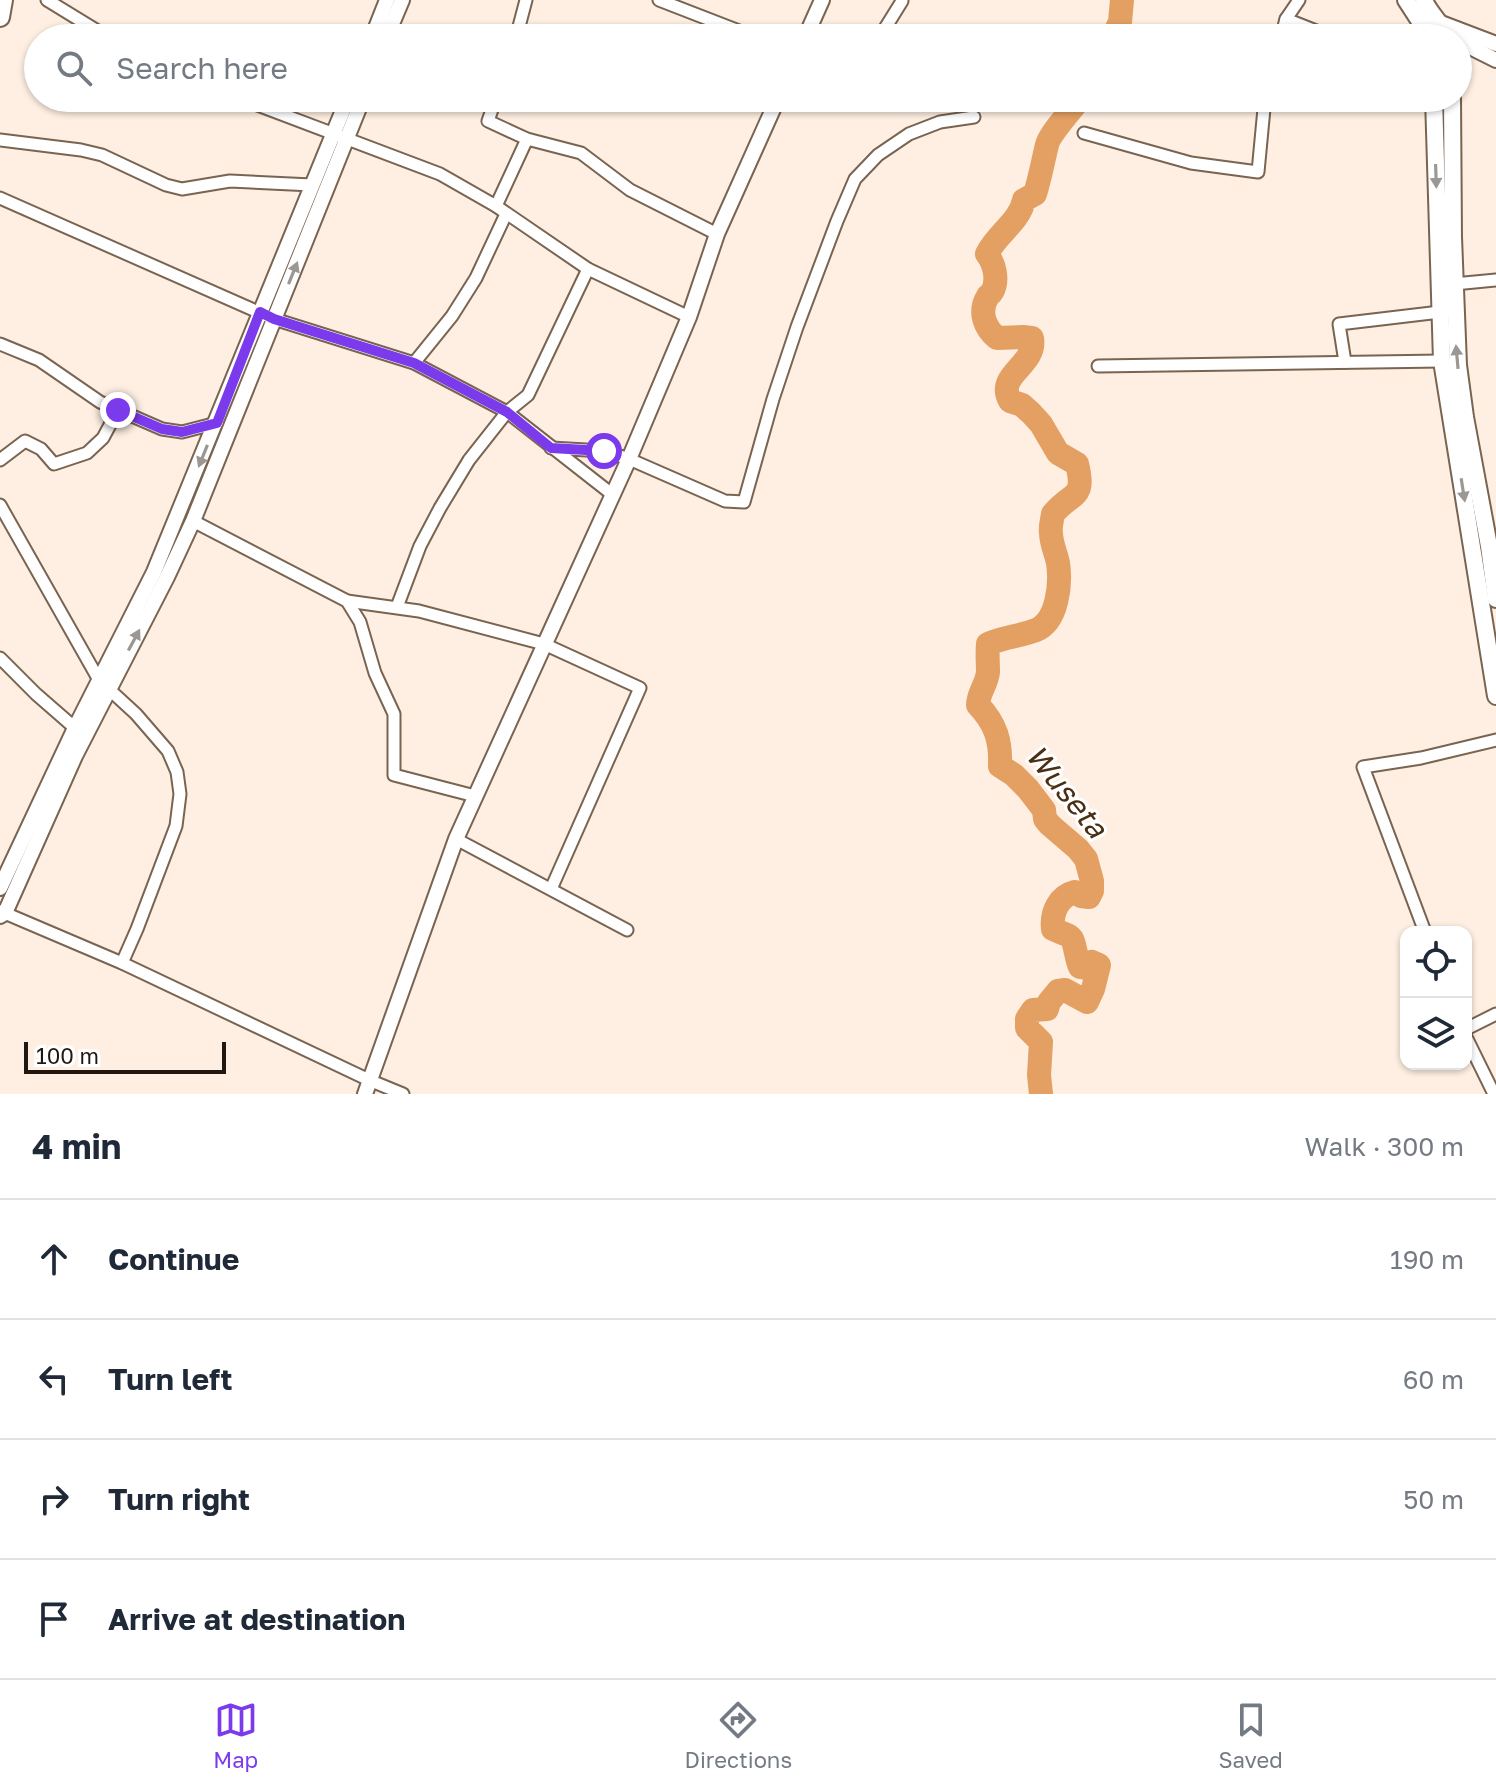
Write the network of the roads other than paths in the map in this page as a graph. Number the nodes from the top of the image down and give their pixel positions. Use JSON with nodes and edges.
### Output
{"nodes":[{"id":1,"x":3,"y":0,"type":"edge"},
{"id":2,"x":387,"y":0,"type":"edge"},
{"id":3,"x":402,"y":0,"type":"edge"},
{"id":4,"x":526,"y":0,"type":"edge"},
{"id":5,"x":659,"y":0,"type":"edge"},
{"id":6,"x":822,"y":0,"type":"edge"},
{"id":7,"x":1299,"y":0,"type":"edge"},
{"id":8,"x":1406,"y":0,"type":"edge"},
{"id":9,"x":1424,"y":0,"type":"edge"},
{"id":10,"x":52,"y":1,"type":"edge"},
{"id":11,"x":902,"y":1,"type":"edge"},
{"id":12,"x":0,"y":17,"type":"edge"},
{"id":13,"x":1286,"y":19,"type":"junction"},
{"id":14,"x":87,"y":24,"type":"edge"},
{"id":15,"x":378,"y":24,"type":"edge"},
{"id":16,"x":392,"y":24,"type":"edge"},
{"id":17,"x":520,"y":24,"type":"edge"},
{"id":18,"x":721,"y":24,"type":"edge"},
{"id":19,"x":811,"y":24,"type":"edge"},
{"id":20,"x":888,"y":24,"type":"edge"},
{"id":21,"x":1285,"y":24,"type":"edge"},
{"id":22,"x":1299,"y":24,"type":"edge"},
{"id":23,"x":1420,"y":24,"type":"edge"},
{"id":24,"x":1440,"y":24,"type":"edge"},
{"id":25,"x":1472,"y":39,"type":"edge"},
{"id":26,"x":1496,"y":44,"type":"edge"},
{"id":27,"x":1472,"y":47,"type":"edge"},
{"id":28,"x":1496,"y":60,"type":"edge"},
{"id":29,"x":276,"y":112,"type":"edge"},
{"id":30,"x":345,"y":112,"type":"edge"},
{"id":31,"x":355,"y":112,"type":"edge"},
{"id":32,"x":491,"y":112,"type":"edge"},
{"id":33,"x":772,"y":112,"type":"edge"},
{"id":34,"x":1264,"y":112,"type":"edge"},
{"id":35,"x":1434,"y":112,"type":"edge"},
{"id":36,"x":1452,"y":112,"type":"edge"},
{"id":37,"x":974,"y":117,"type":"dead end"},
{"id":38,"x":1084,"y":133,"type":"dead end"},
{"id":39,"x":341,"y":137,"type":"junction"},
{"id":40,"x":527,"y":139,"type":"junction"},
{"id":41,"x":0,"y":140,"type":"edge"},
{"id":42,"x":312,"y":185,"type":"junction"},
{"id":43,"x":0,"y":198,"type":"edge"},
{"id":44,"x":501,"y":210,"type":"junction"},
{"id":45,"x":717,"y":234,"type":"junction"},
{"id":46,"x":588,"y":269,"type":"junction"},
{"id":47,"x":1496,"y":280,"type":"edge"},
{"id":48,"x":1454,"y":284,"type":"junction"},
{"id":49,"x":1440,"y":312,"type":"junction"},
{"id":50,"x":267,"y":316,"type":"junction"},
{"id":51,"x":689,"y":317,"type":"junction"},
{"id":52,"x":0,"y":344,"type":"edge"},
{"id":53,"x":1442,"y":361,"type":"junction"},
{"id":54,"x":1345,"y":362,"type":"junction"},
{"id":55,"x":414,"y":363,"type":"junction"},
{"id":56,"x":1098,"y":366,"type":"dead end"},
{"id":57,"x":118,"y":410,"type":"junction"},
{"id":58,"x":507,"y":412,"type":"junction"},
{"id":59,"x":217,"y":423,"type":"junction"},
{"id":60,"x":551,"y":448,"type":"junction"},
{"id":61,"x":629,"y":459,"type":"junction"},
{"id":62,"x":0,"y":460,"type":"edge"},
{"id":63,"x":613,"y":495,"type":"junction"},
{"id":64,"x":0,"y":505,"type":"edge"},
{"id":65,"x":193,"y":521,"type":"junction"},
{"id":66,"x":1492,"y":546,"type":"edge"},
{"id":67,"x":1491,"y":597,"type":"edge"},
{"id":68,"x":347,"y":601,"type":"junction"},
{"id":69,"x":397,"y":607,"type":"junction"},
{"id":70,"x":544,"y":644,"type":"junction"},
{"id":71,"x":0,"y":658,"type":"edge"},
{"id":72,"x":104,"y":684,"type":"junction"},
{"id":73,"x":1496,"y":696,"type":"edge"},
{"id":74,"x":75,"y":728,"type":"junction"},
{"id":75,"x":1496,"y":740,"type":"edge"},
{"id":76,"x":475,"y":796,"type":"junction"},
{"id":77,"x":456,"y":839,"type":"junction"},
{"id":78,"x":0,"y":888,"type":"edge"},
{"id":79,"x":551,"y":889,"type":"junction"},
{"id":80,"x":2,"y":913,"type":"edge"},
{"id":81,"x":1423,"y":926,"type":"edge"},
{"id":82,"x":627,"y":930,"type":"dead end"},
{"id":83,"x":122,"y":963,"type":"junction"},
{"id":84,"x":1496,"y":1014,"type":"edge"},
{"id":85,"x":1472,"y":1026,"type":"edge"},
{"id":86,"x":1472,"y":1049,"type":"edge"},
{"id":87,"x":367,"y":1087,"type":"edge"},
{"id":88,"x":403,"y":1094,"type":"edge"},
{"id":89,"x":1494,"y":1094,"type":"edge"}],
"edges":[{"from":1,"to":12,"type":"highway"},
{"from":2,"to":15,"type":"street"},
{"from":3,"to":16,"type":"street"},
{"from":4,"to":17,"type":"street"},
{"from":5,"to":18,"type":"street"},
{"from":6,"to":19,"type":"street"},
{"from":7,"to":13,"type":"street"},
{"from":8,"to":23,"type":"main road"},
{"from":9,"to":24,"type":"main road"},
{"from":10,"to":14,"type":"street"},
{"from":11,"to":20,"type":"street"},
{"from":13,"to":21,"type":"street"},
{"from":13,"to":22,"type":"street"},
{"from":25,"to":26,"type":"street"},
{"from":27,"to":28,"type":"street"},
{"from":29,"to":39,"type":"street"},
{"from":30,"to":39,"type":"street"},
{"from":31,"to":39,"type":"street"},
{"from":32,"to":40,"type":"street"},
{"from":33,"to":45,"type":"street"},
{"from":34,"to":38,"type":"street"},
{"from":35,"to":49,"type":"main road","one_way":true},
{"from":36,"to":48,"type":"main road"},
{"from":37,"to":61,"type":"street"},
{"from":39,"to":42,"type":"street"},
{"from":39,"to":44,"type":"street"},
{"from":50,"to":39,"type":"street","one_way":true},
{"from":40,"to":44,"type":"street"},
{"from":40,"to":45,"type":"street"},
{"from":41,"to":42,"type":"street"},
{"from":42,"to":50,"type":"street"},
{"from":43,"to":50,"type":"street"},
{"from":44,"to":46,"type":"street"},
{"from":44,"to":55,"type":"street"},
{"from":45,"to":51,"type":"street"},
{"from":46,"to":51,"type":"street"},
{"from":46,"to":58,"type":"street"},
{"from":47,"to":48,"type":"street"},
{"from":66,"to":48,"type":"main road","one_way":true},
{"from":49,"to":53,"type":"main road"},
{"from":49,"to":54,"type":"street"},
{"from":50,"to":55,"type":"street"},
{"from":50,"to":59,"type":"street"},
{"from":50,"to":65,"type":"street"},
{"from":51,"to":61,"type":"street"},
{"from":52,"to":57,"type":"street"},
{"from":53,"to":54,"type":"street"},
{"from":53,"to":67,"type":"main road","one_way":true},
{"from":54,"to":56,"type":"street"},
{"from":55,"to":58,"type":"street"},
{"from":57,"to":59,"type":"street"},
{"from":57,"to":62,"type":"street"},
{"from":58,"to":60,"type":"street"},
{"from":58,"to":69,"type":"street"},
{"from":59,"to":72,"type":"street","one_way":true},
{"from":60,"to":61,"type":"street"},
{"from":60,"to":63,"type":"street"},
{"from":61,"to":63,"type":"street"},
{"from":63,"to":70,"type":"street"},
{"from":64,"to":72,"type":"street"},
{"from":65,"to":68,"type":"street"},
{"from":72,"to":65,"type":"street","one_way":true},
{"from":66,"to":67,"type":"main road"},
{"from":67,"to":73,"type":"main road"},
{"from":68,"to":69,"type":"street"},
{"from":68,"to":76,"type":"street"},
{"from":69,"to":70,"type":"street"},
{"from":70,"to":76,"type":"street"},
{"from":70,"to":79,"type":"street"},
{"from":71,"to":74,"type":"street"},
{"from":72,"to":74,"type":"street"},
{"from":72,"to":80,"type":"street"},
{"from":72,"to":83,"type":"street"},
{"from":74,"to":78,"type":"street"},
{"from":75,"to":81,"type":"street"},
{"from":76,"to":77,"type":"street"},
{"from":77,"to":79,"type":"street"},
{"from":77,"to":87,"type":"street"},
{"from":79,"to":82,"type":"street"},
{"from":80,"to":83,"type":"street"},
{"from":83,"to":87,"type":"street"},
{"from":84,"to":85,"type":"street"},
{"from":86,"to":89,"type":"street"},
{"from":87,"to":88,"type":"street"}]}
